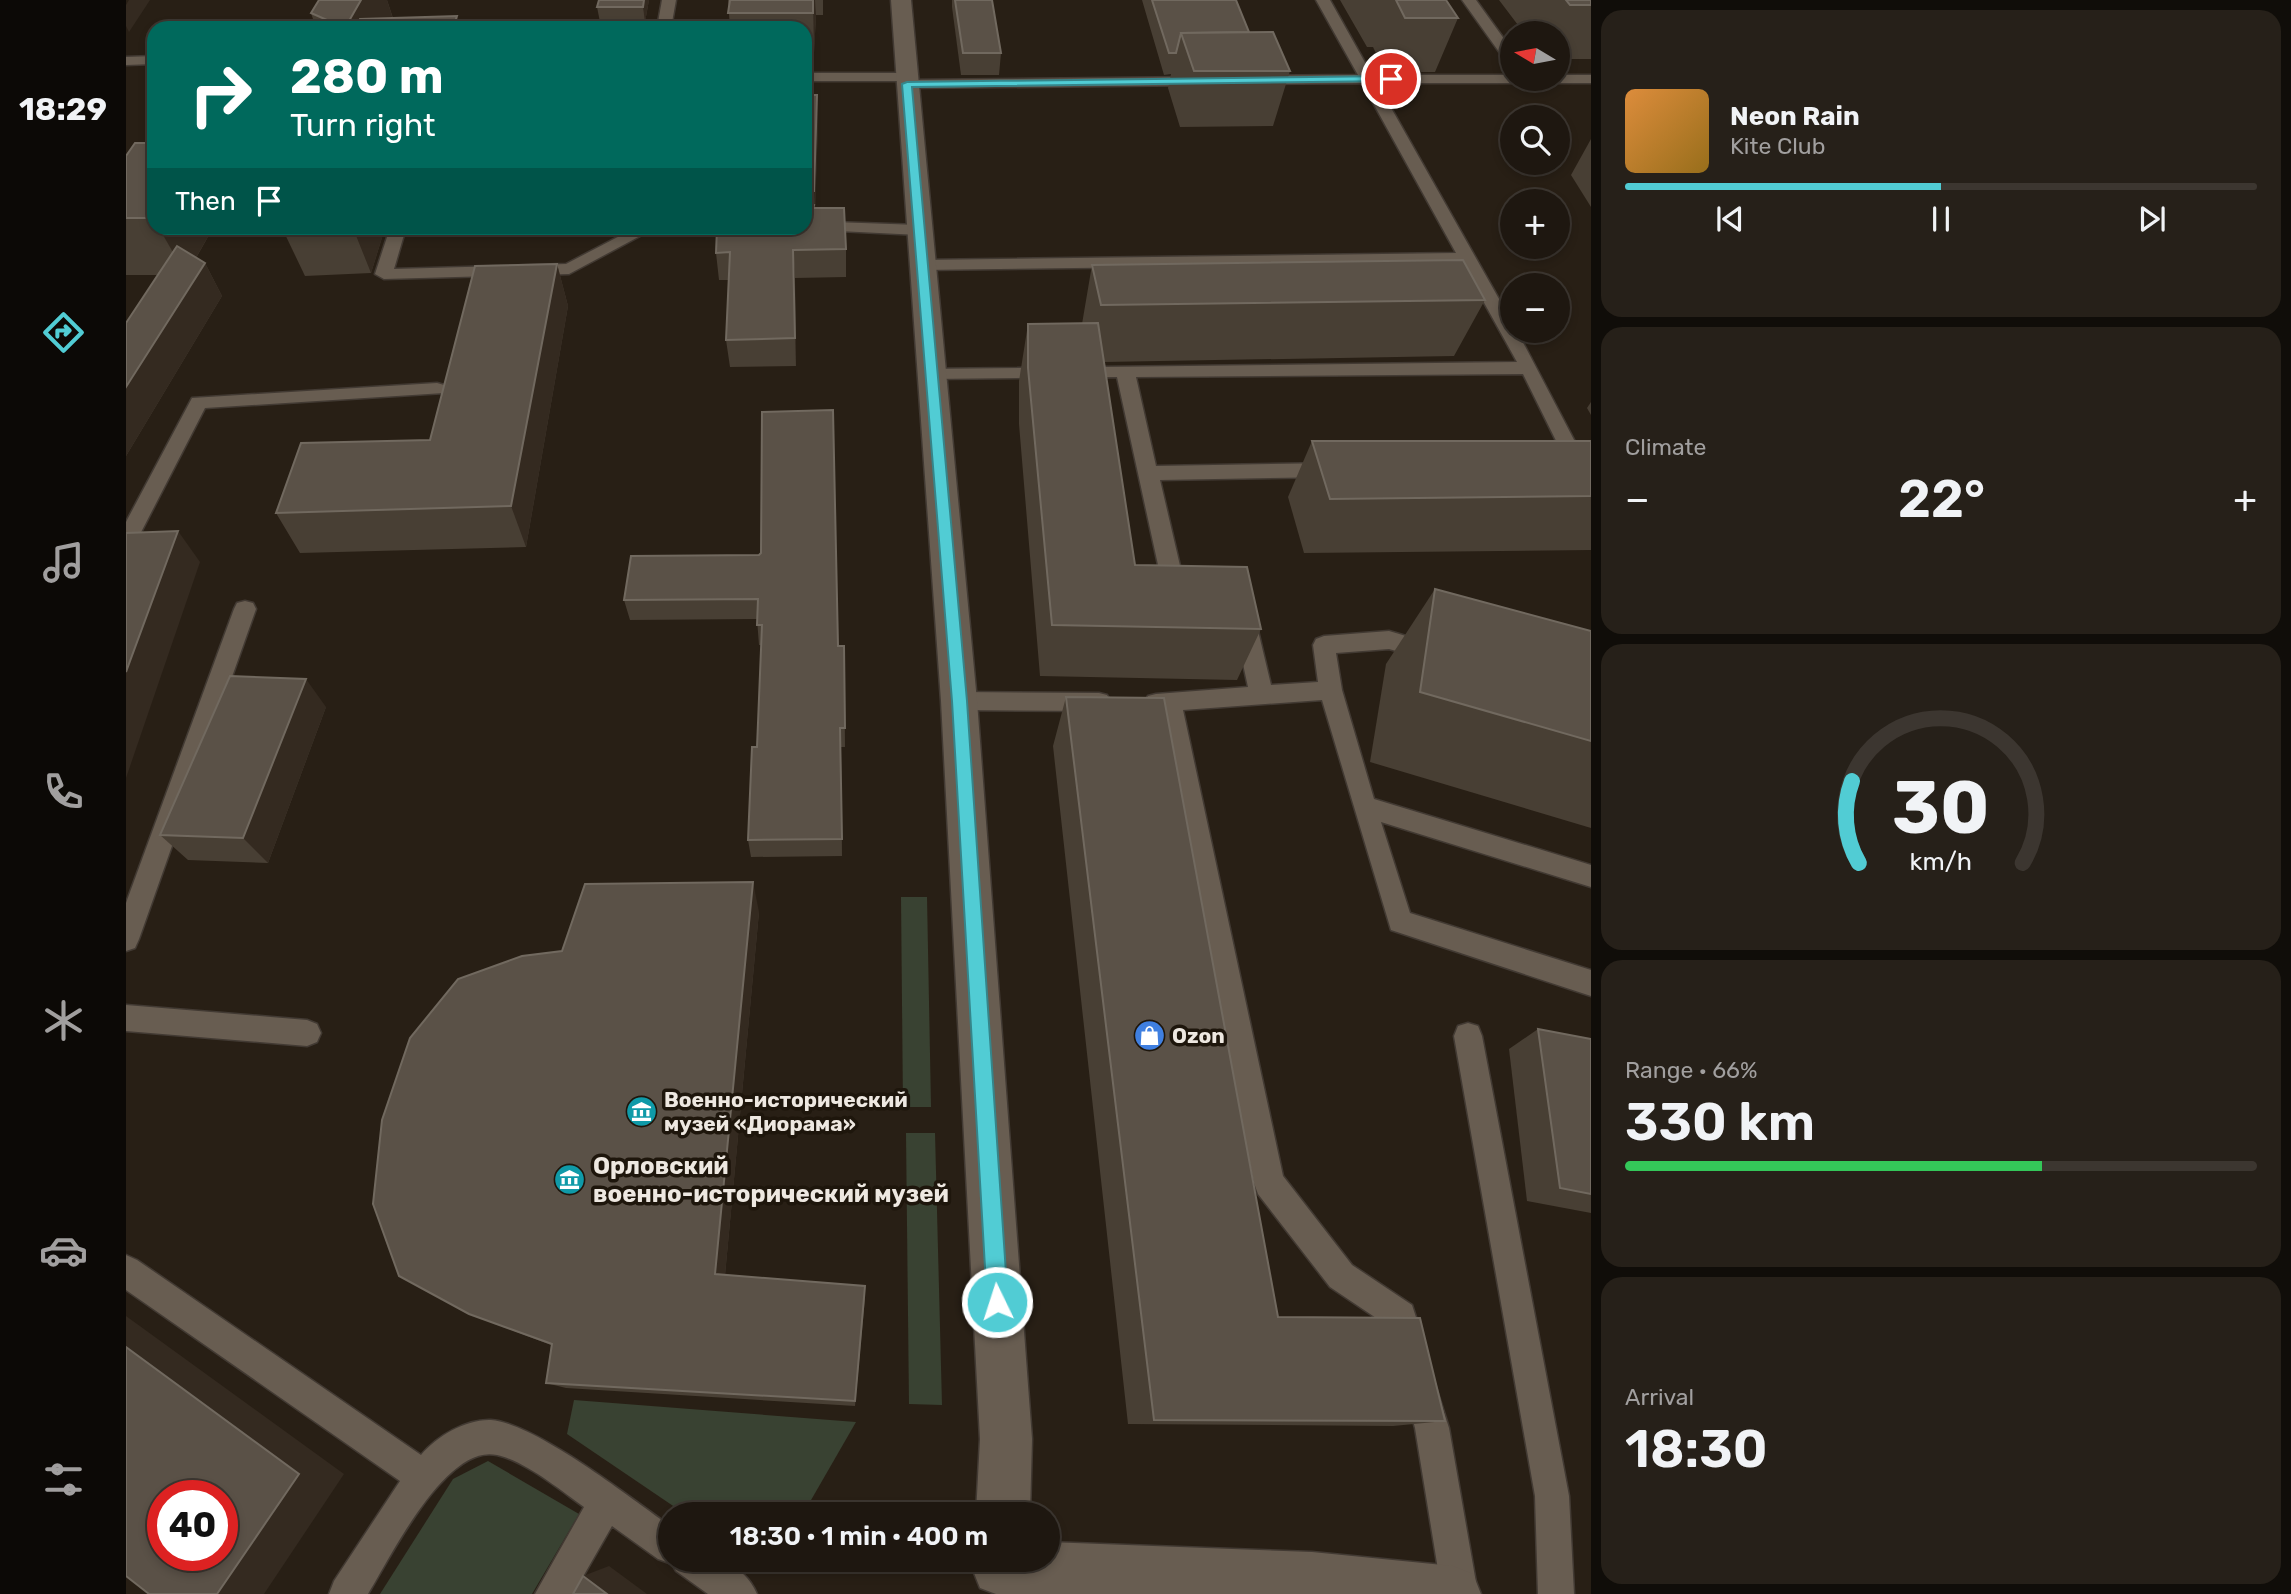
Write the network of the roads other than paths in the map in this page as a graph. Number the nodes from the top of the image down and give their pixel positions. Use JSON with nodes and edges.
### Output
{"nodes":[{"id":1,"x":669,"y":0,"type":"edge"},
{"id":2,"x":901,"y":0,"type":"edge"},
{"id":3,"x":1323,"y":0,"type":"edge"},
{"id":4,"x":1469,"y":0,"type":"edge"},
{"id":5,"x":665,"y":21,"type":"edge"},
{"id":6,"x":1500,"y":43,"type":"edge"},
{"id":7,"x":147,"y":60,"type":"edge"},
{"id":8,"x":126,"y":61,"type":"edge"},
{"id":9,"x":812,"y":77,"type":"edge"},
{"id":10,"x":1367,"y":79,"type":"junction"},
{"id":11,"x":1500,"y":79,"type":"edge"},
{"id":12,"x":1570,"y":79,"type":"edge"},
{"id":13,"x":1591,"y":79,"type":"edge"},
{"id":14,"x":1245,"y":80,"type":"edge"},
{"id":15,"x":906,"y":81,"type":"junction"},
{"id":16,"x":1218,"y":81,"type":"edge"},
{"id":17,"x":812,"y":227,"type":"edge"},
{"id":18,"x":396,"y":235,"type":"edge"},
{"id":19,"x":634,"y":235,"type":"edge"},
{"id":20,"x":921,"y":248,"type":"junction"},
{"id":21,"x":1465,"y":258,"type":"junction"},
{"id":22,"x":1529,"y":368,"type":"junction"},
{"id":23,"x":1125,"y":371,"type":"junction"},
{"id":24,"x":931,"y":373,"type":"junction"},
{"id":25,"x":437,"y":389,"type":"dead end"},
{"id":26,"x":1584,"y":466,"type":"edge"},
{"id":27,"x":1550,"y":467,"type":"edge"},
{"id":28,"x":1357,"y":470,"type":"edge"},
{"id":29,"x":1149,"y":474,"type":"junction"},
{"id":30,"x":126,"y":542,"type":"edge"},
{"id":31,"x":1207,"y":594,"type":"edge"},
{"id":32,"x":1231,"y":607,"type":"edge"},
{"id":33,"x":245,"y":609,"type":"dead end"},
{"id":34,"x":1456,"y":658,"type":"edge"},
{"id":35,"x":1331,"y":690,"type":"junction"},
{"id":36,"x":1262,"y":696,"type":"junction"},
{"id":37,"x":959,"y":701,"type":"junction"},
{"id":38,"x":1170,"y":703,"type":"junction"},
{"id":39,"x":1364,"y":806,"type":"junction"},
{"id":40,"x":1591,"y":876,"type":"edge"},
{"id":41,"x":126,"y":939,"type":"edge"},
{"id":42,"x":1591,"y":983,"type":"edge"},
{"id":43,"x":126,"y":1018,"type":"edge"},
{"id":44,"x":307,"y":1033,"type":"dead end"},
{"id":45,"x":1468,"y":1036,"type":"dead end"},
{"id":46,"x":126,"y":1271,"type":"edge"},
{"id":47,"x":424,"y":1477,"type":"junction"},
{"id":48,"x":1003,"y":1502,"type":"edge"},
{"id":49,"x":606,"y":1503,"type":"junction"},
{"id":50,"x":658,"y":1539,"type":"edge"},
{"id":51,"x":707,"y":1572,"type":"edge"},
{"id":52,"x":998,"y":1574,"type":"edge"},
{"id":53,"x":347,"y":1594,"type":"edge"},
{"id":54,"x":553,"y":1594,"type":"edge"},
{"id":55,"x":739,"y":1594,"type":"edge"},
{"id":56,"x":1453,"y":1594,"type":"edge"},
{"id":57,"x":1460,"y":1594,"type":"edge"},
{"id":58,"x":1556,"y":1594,"type":"edge"}],
"edges":[{"from":1,"to":5,"type":"lane"},
{"from":2,"to":15,"type":"street"},
{"from":3,"to":10,"type":"lane"},
{"from":4,"to":6,"type":"lane"},
{"from":7,"to":8,"type":"lane"},
{"from":9,"to":15,"type":"lane"},
{"from":10,"to":11,"type":"lane"},
{"from":10,"to":14,"type":"lane"},
{"from":10,"to":21,"type":"lane"},
{"from":12,"to":13,"type":"lane"},
{"from":15,"to":16,"type":"lane"},
{"from":15,"to":20,"type":"street"},
{"from":17,"to":20,"type":"lane"},
{"from":18,"to":19,"type":"lane"},
{"from":20,"to":21,"type":"lane"},
{"from":20,"to":24,"type":"street"},
{"from":21,"to":22,"type":"lane"},
{"from":22,"to":23,"type":"lane"},
{"from":22,"to":26,"type":"lane"},
{"from":23,"to":24,"type":"lane"},
{"from":23,"to":29,"type":"lane"},
{"from":24,"to":37,"type":"street"},
{"from":25,"to":30,"type":"lane"},
{"from":26,"to":27,"type":"lane"},
{"from":28,"to":29,"type":"lane"},
{"from":29,"to":31,"type":"lane"},
{"from":32,"to":36,"type":"lane"},
{"from":33,"to":41,"type":"lane"},
{"from":34,"to":35,"type":"lane"},
{"from":35,"to":36,"type":"lane"},
{"from":35,"to":39,"type":"lane"},
{"from":36,"to":38,"type":"lane"},
{"from":37,"to":38,"type":"lane"},
{"from":37,"to":48,"type":"street"},
{"from":38,"to":57,"type":"lane"},
{"from":39,"to":40,"type":"lane"},
{"from":39,"to":42,"type":"lane"},
{"from":43,"to":44,"type":"lane"},
{"from":45,"to":58,"type":"lane"},
{"from":46,"to":47,"type":"lane"},
{"from":47,"to":49,"type":"lane"},
{"from":47,"to":53,"type":"lane"},
{"from":49,"to":50,"type":"lane"},
{"from":49,"to":54,"type":"lane"},
{"from":51,"to":55,"type":"lane"},
{"from":52,"to":56,"type":"street"}]}
